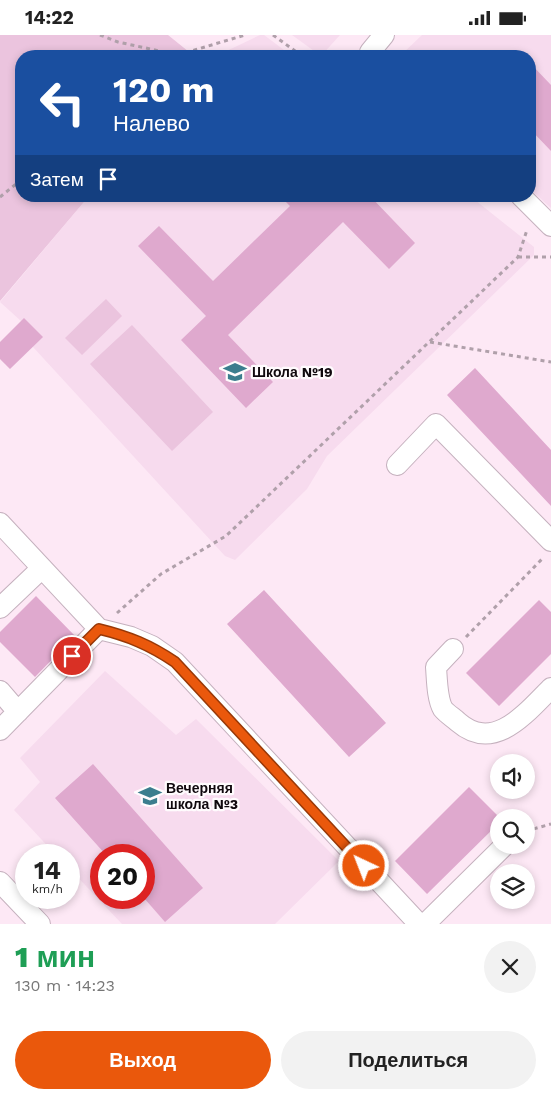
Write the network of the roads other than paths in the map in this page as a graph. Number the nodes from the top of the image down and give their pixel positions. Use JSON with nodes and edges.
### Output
{"nodes":[{"id":1,"x":384,"y":35,"type":"edge"},
{"id":2,"x":372,"y":50,"type":"edge"},
{"id":3,"x":527,"y":202,"type":"edge"},
{"id":4,"x":551,"y":226,"type":"edge"},
{"id":5,"x":397,"y":465,"type":"dead end"},
{"id":6,"x":0,"y":523,"type":"edge"},
{"id":7,"x":551,"y":541,"type":"edge"},
{"id":8,"x":42,"y":568,"type":"junction"},
{"id":9,"x":0,"y":608,"type":"edge"},
{"id":10,"x":99,"y":629,"type":"junction"},
{"id":11,"x":453,"y":649,"type":"road end"},
{"id":12,"x":551,"y":688,"type":"edge"},
{"id":13,"x":0,"y":691,"type":"edge"},
{"id":14,"x":18,"y":712,"type":"junction"},
{"id":15,"x":0,"y":730,"type":"edge"},
{"id":16,"x":496,"y":854,"type":"edge"},
{"id":17,"x":0,"y":881,"type":"edge"},
{"id":18,"x":40,"y":924,"type":"edge"},
{"id":19,"x":419,"y":924,"type":"edge"},
{"id":20,"x":424,"y":924,"type":"edge"}],
"edges":[{"from":1,"to":2,"type":"lane"},
{"from":3,"to":4,"type":"lane"},
{"from":5,"to":7,"type":"lane"},
{"from":6,"to":8,"type":"lane"},
{"from":8,"to":9,"type":"lane"},
{"from":8,"to":10,"type":"lane"},
{"from":10,"to":14,"type":"lane"},
{"from":10,"to":19,"type":"lane"},
{"from":11,"to":12,"type":"lane"},
{"from":13,"to":14,"type":"lane"},
{"from":14,"to":15,"type":"lane"},
{"from":16,"to":20,"type":"lane"},
{"from":17,"to":18,"type":"lane"}]}
